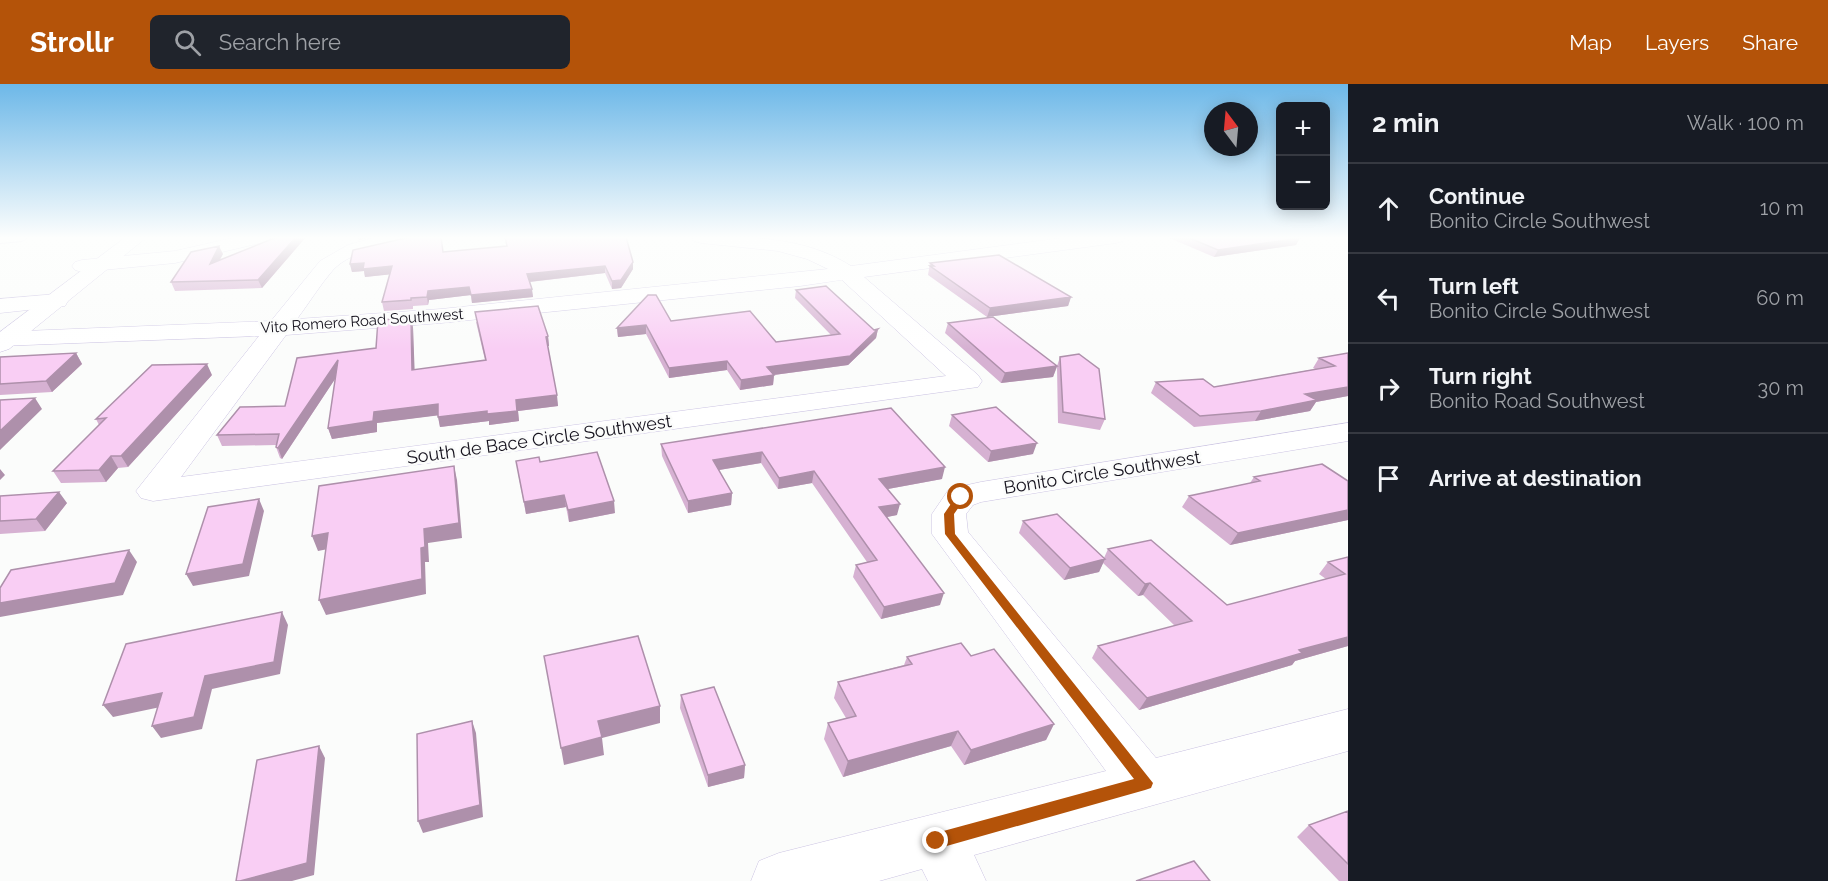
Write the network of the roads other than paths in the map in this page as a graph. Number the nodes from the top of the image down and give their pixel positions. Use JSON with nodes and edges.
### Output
{"nodes":[{"id":1,"x":71,"y":274,"type":"edge"},
{"id":2,"x":93,"y":274,"type":"edge"},
{"id":3,"x":319,"y":274,"type":"edge"},
{"id":4,"x":836,"y":274,"type":"edge"},
{"id":5,"x":848,"y":274,"type":"edge"},
{"id":6,"x":57,"y":301,"type":"junction"},
{"id":7,"x":32,"y":303,"type":"junction"},
{"id":8,"x":0,"y":306,"type":"edge"},
{"id":9,"x":277,"y":328,"type":"junction"},
{"id":10,"x":2,"y":337,"type":"edge"},
{"id":11,"x":1348,"y":432,"type":"edge"},
{"id":12,"x":1348,"y":730,"type":"edge"},
{"id":13,"x":1145,"y":783,"type":"junction"},
{"id":14,"x":947,"y":861,"type":"edge"},
{"id":15,"x":779,"y":881,"type":"edge"}],
"edges":[{"from":1,"to":7,"type":"street"},
{"from":2,"to":6,"type":"street"},
{"from":3,"to":9,"type":"street"},
{"from":4,"to":9,"type":"street","name":"Vito Romero Road Southwest"},
{"from":5,"to":9,"type":"street","name":"South de Bace Circle Southwest"},
{"from":6,"to":7,"type":"street"},
{"from":6,"to":10,"type":"street"},
{"from":7,"to":8,"type":"street"},
{"from":7,"to":10,"type":"street"},
{"from":9,"to":10,"type":"street","name":"Vito Romero Road Southwest"},
{"from":11,"to":13,"type":"street","name":"Bonito Circle Southwest"},
{"from":12,"to":13,"type":"street"},
{"from":13,"to":14,"type":"street"},
{"from":14,"to":15,"type":"street"}]}
